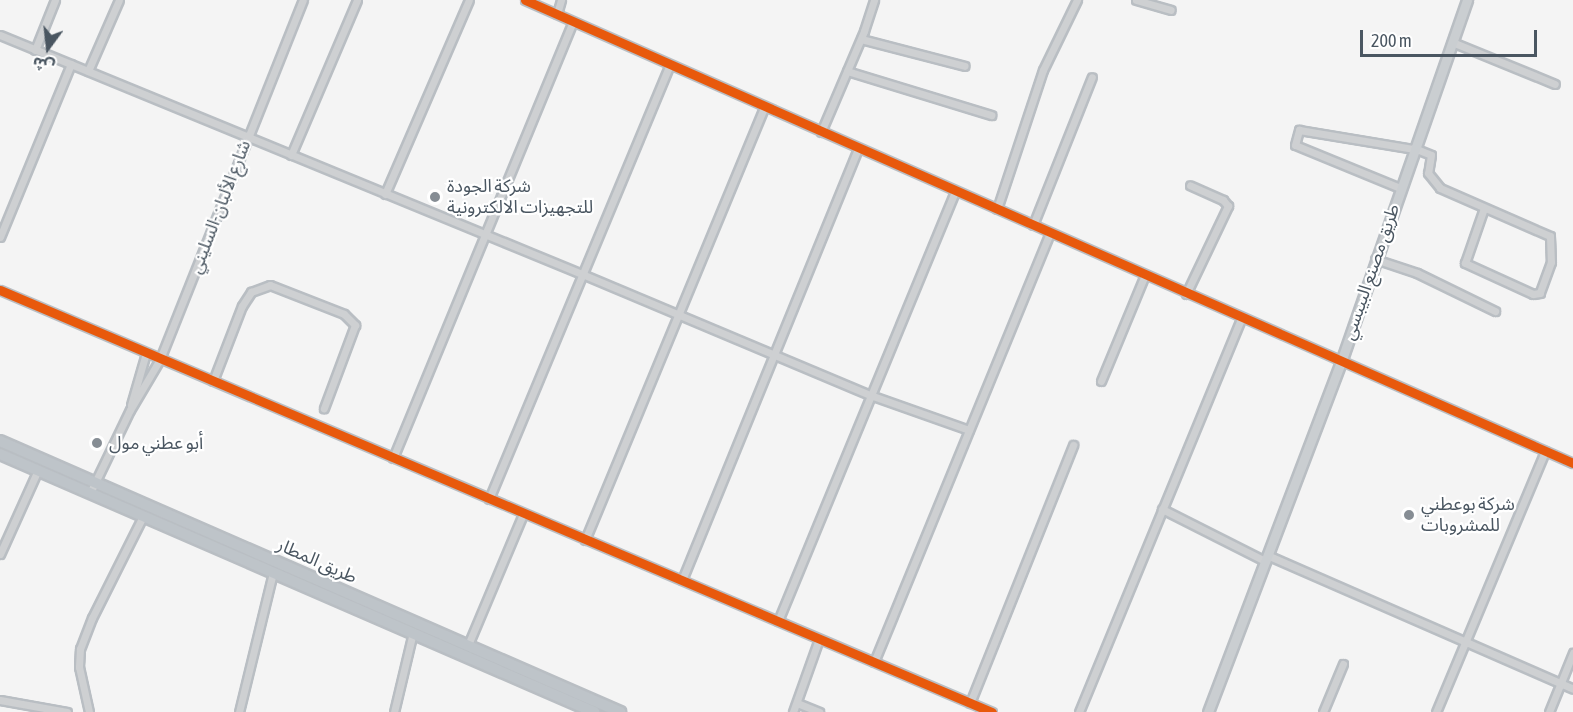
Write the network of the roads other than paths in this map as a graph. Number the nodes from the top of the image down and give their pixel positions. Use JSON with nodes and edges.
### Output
{"nodes":[{"id":1,"x":55,"y":0,"type":"edge"},
{"id":2,"x":119,"y":0,"type":"edge"},
{"id":3,"x":303,"y":0,"type":"edge"},
{"id":4,"x":357,"y":0,"type":"edge"},
{"id":5,"x":470,"y":0,"type":"edge"},
{"id":6,"x":525,"y":0,"type":"edge"},
{"id":7,"x":561,"y":0,"type":"edge"},
{"id":8,"x":874,"y":0,"type":"edge"},
{"id":9,"x":1077,"y":0,"type":"edge"},
{"id":10,"x":1136,"y":0,"type":"edge"},
{"id":11,"x":1467,"y":0,"type":"edge"},
{"id":12,"x":1171,"y":10,"type":"dead end"},
{"id":13,"x":557,"y":14,"type":"junction"},
{"id":14,"x":573,"y":22,"type":"junction"},
{"id":15,"x":0,"y":35,"type":"edge"},
{"id":16,"x":861,"y":39,"type":"junction"},
{"id":17,"x":1452,"y":42,"type":"junction"},
{"id":18,"x":35,"y":50,"type":"junction"},
{"id":19,"x":71,"y":64,"type":"junction"},
{"id":20,"x":670,"y":65,"type":"junction"},
{"id":21,"x":965,"y":66,"type":"dead end"},
{"id":22,"x":88,"y":71,"type":"junction"},
{"id":23,"x":848,"y":71,"type":"junction"},
{"id":24,"x":1092,"y":77,"type":"dead end"},
{"id":25,"x":1555,"y":84,"type":"dead end"},
{"id":26,"x":764,"y":107,"type":"junction"},
{"id":27,"x":991,"y":115,"type":"dead end"},
{"id":28,"x":822,"y":132,"type":"junction"},
{"id":29,"x":247,"y":137,"type":"junction"},
{"id":30,"x":858,"y":148,"type":"junction"},
{"id":31,"x":1414,"y":148,"type":"junction"},
{"id":32,"x":291,"y":155,"type":"junction"},
{"id":33,"x":1190,"y":184,"type":"dead end"},
{"id":34,"x":1400,"y":188,"type":"junction"},
{"id":35,"x":955,"y":191,"type":"junction"},
{"id":36,"x":386,"y":194,"type":"junction"},
{"id":37,"x":1484,"y":208,"type":"junction"},
{"id":38,"x":997,"y":209,"type":"junction"},
{"id":39,"x":1033,"y":225,"type":"junction"},
{"id":40,"x":1050,"y":233,"type":"junction"},
{"id":41,"x":485,"y":234,"type":"junction"},
{"id":42,"x":0,"y":237,"type":"edge"},
{"id":43,"x":1376,"y":259,"type":"junction"},
{"id":44,"x":582,"y":274,"type":"junction"},
{"id":45,"x":1145,"y":275,"type":"junction"},
{"id":46,"x":0,"y":290,"type":"edge"},
{"id":47,"x":1186,"y":294,"type":"junction"},
{"id":48,"x":1496,"y":311,"type":"dead end"},
{"id":49,"x":679,"y":314,"type":"junction"},
{"id":50,"x":1241,"y":318,"type":"junction"},
{"id":51,"x":146,"y":353,"type":"junction"},
{"id":52,"x":774,"y":355,"type":"junction"},
{"id":53,"x":160,"y":359,"type":"junction"},
{"id":54,"x":1341,"y":362,"type":"junction"},
{"id":55,"x":213,"y":381,"type":"junction"},
{"id":56,"x":1101,"y":381,"type":"dead end"},
{"id":57,"x":870,"y":395,"type":"junction"},
{"id":58,"x":324,"y":408,"type":"dead end"},
{"id":59,"x":130,"y":410,"type":"junction"},
{"id":60,"x":969,"y":430,"type":"junction"},
{"id":61,"x":0,"y":441,"type":"edge"},
{"id":62,"x":1073,"y":445,"type":"dead end"},
{"id":63,"x":1545,"y":451,"type":"junction"},
{"id":64,"x":0,"y":453,"type":"edge"},
{"id":65,"x":393,"y":458,"type":"junction"},
{"id":66,"x":1573,"y":463,"type":"edge"},
{"id":67,"x":38,"y":470,"type":"junction"},
{"id":68,"x":94,"y":482,"type":"junction"},
{"id":69,"x":90,"y":493,"type":"junction"},
{"id":70,"x":489,"y":499,"type":"junction"},
{"id":71,"x":1162,"y":509,"type":"junction"},
{"id":72,"x":523,"y":514,"type":"junction"},
{"id":73,"x":143,"y":516,"type":"junction"},
{"id":74,"x":585,"y":540,"type":"junction"},
{"id":75,"x":0,"y":554,"type":"edge"},
{"id":76,"x":1266,"y":558,"type":"junction"},
{"id":77,"x":273,"y":572,"type":"junction"},
{"id":78,"x":682,"y":580,"type":"junction"},
{"id":79,"x":778,"y":621,"type":"junction"},
{"id":80,"x":413,"y":632,"type":"junction"},
{"id":81,"x":819,"y":639,"type":"junction"},
{"id":82,"x":1465,"y":642,"type":"junction"},
{"id":83,"x":468,"y":645,"type":"junction"},
{"id":84,"x":1573,"y":653,"type":"edge"},
{"id":85,"x":873,"y":662,"type":"junction"},
{"id":86,"x":1343,"y":664,"type":"dead end"},
{"id":87,"x":527,"y":677,"type":"junction"},
{"id":88,"x":1561,"y":684,"type":"junction"},
{"id":89,"x":1573,"y":689,"type":"edge"},
{"id":90,"x":0,"y":700,"type":"edge"},
{"id":91,"x":797,"y":703,"type":"junction"},
{"id":92,"x":970,"y":703,"type":"junction"},
{"id":93,"x":580,"y":709,"type":"edge"},
{"id":94,"x":67,"y":712,"type":"edge"},
{"id":95,"x":88,"y":712,"type":"edge"},
{"id":96,"x":239,"y":712,"type":"edge"},
{"id":97,"x":394,"y":712,"type":"edge"},
{"id":98,"x":594,"y":712,"type":"edge"},
{"id":99,"x":620,"y":712,"type":"edge"},
{"id":100,"x":793,"y":712,"type":"edge"},
{"id":101,"x":819,"y":712,"type":"edge"},
{"id":102,"x":992,"y":712,"type":"edge"},
{"id":103,"x":1079,"y":712,"type":"edge"},
{"id":104,"x":1208,"y":712,"type":"edge"},
{"id":105,"x":1323,"y":712,"type":"edge"},
{"id":106,"x":1436,"y":712,"type":"edge"},
{"id":107,"x":1549,"y":712,"type":"edge"}],
"edges":[{"from":1,"to":18,"type":"street"},
{"from":2,"to":22,"type":"street"},
{"from":3,"to":29,"type":"street","name":"شارع الألبان-السليني"},
{"from":4,"to":32,"type":"street"},
{"from":5,"to":36,"type":"street"},
{"from":6,"to":13,"type":"street"},
{"from":7,"to":13,"type":"street"},
{"from":8,"to":16,"type":"street"},
{"from":9,"to":38,"type":"street"},
{"from":10,"to":12,"type":"street"},
{"from":11,"to":17,"type":"main road","name":"طريق مصنع البيبسي"},
{"from":13,"to":14,"type":"street"},
{"from":14,"to":20,"type":"street"},
{"from":14,"to":41,"type":"street"},
{"from":15,"to":18,"type":"street"},
{"from":16,"to":21,"type":"street"},
{"from":16,"to":23,"type":"street"},
{"from":17,"to":25,"type":"street"},
{"from":17,"to":31,"type":"main road","name":"طريق مصنع البيبسي"},
{"from":18,"to":19,"type":"street"},
{"from":19,"to":22,"type":"street"},
{"from":19,"to":42,"type":"street"},
{"from":20,"to":26,"type":"street"},
{"from":20,"to":44,"type":"street"},
{"from":22,"to":29,"type":"street"},
{"from":23,"to":27,"type":"street"},
{"from":23,"to":28,"type":"street"},
{"from":24,"to":39,"type":"street"},
{"from":26,"to":28,"type":"street"},
{"from":26,"to":49,"type":"street"},
{"from":28,"to":30,"type":"street"},
{"from":29,"to":32,"type":"street"},
{"from":29,"to":53,"type":"street","name":"شارع الألبان-السليني"},
{"from":30,"to":35,"type":"street"},
{"from":30,"to":52,"type":"street"},
{"from":31,"to":34,"type":"main road","name":"طريق مصنع البيبسي"},
{"from":31,"to":34,"type":"street"},
{"from":31,"to":37,"type":"street"},
{"from":32,"to":36,"type":"street"},
{"from":33,"to":47,"type":"street"},
{"from":34,"to":43,"type":"main road","name":"طريق مصنع البيبسي"},
{"from":35,"to":38,"type":"street"},
{"from":35,"to":57,"type":"street"},
{"from":36,"to":41,"type":"street"},
{"from":37,"to":37,"type":"street"},
{"from":38,"to":39,"type":"street"},
{"from":39,"to":40,"type":"street"},
{"from":40,"to":45,"type":"street"},
{"from":40,"to":60,"type":"street"},
{"from":41,"to":44,"type":"street"},
{"from":41,"to":65,"type":"street"},
{"from":43,"to":48,"type":"street"},
{"from":43,"to":54,"type":"main road","name":"طريق مصنع البيبسي"},
{"from":44,"to":49,"type":"street"},
{"from":44,"to":70,"type":"street"},
{"from":45,"to":47,"type":"street"},
{"from":45,"to":56,"type":"street"},
{"from":46,"to":51,"type":"street"},
{"from":47,"to":50,"type":"street"},
{"from":49,"to":52,"type":"street"},
{"from":49,"to":74,"type":"street"},
{"from":50,"to":54,"type":"street"},
{"from":50,"to":71,"type":"street"},
{"from":51,"to":53,"type":"street"},
{"from":51,"to":59,"type":"street","name":"شارع الألبان-السليني"},
{"from":52,"to":57,"type":"street"},
{"from":52,"to":78,"type":"street"},
{"from":53,"to":55,"type":"street"},
{"from":53,"to":59,"type":"street","name":"شارع الألبان-السليني"},
{"from":54,"to":63,"type":"street"},
{"from":54,"to":76,"type":"main road","name":"طريق مصنع البيبسي"},
{"from":55,"to":58,"type":"street"},
{"from":55,"to":65,"type":"street"},
{"from":57,"to":60,"type":"street"},
{"from":57,"to":79,"type":"street"},
{"from":59,"to":68,"type":"street","name":"شارع الألبان-السليني"},
{"from":60,"to":85,"type":"street"},
{"from":61,"to":68,"type":"highway","name":"طريق المطار"},
{"from":62,"to":92,"type":"street"},
{"from":63,"to":66,"type":"street"},
{"from":63,"to":82,"type":"street"},
{"from":64,"to":67,"type":"highway","name":"طريق المطار"},
{"from":65,"to":70,"type":"street"},
{"from":67,"to":69,"type":"highway","name":"طريق المطار"},
{"from":67,"to":75,"type":"street"},
{"from":68,"to":69,"type":"street","name":"شارع الألبان-السليني"},
{"from":68,"to":83,"type":"highway","name":"طريق المطار"},
{"from":69,"to":73,"type":"highway","name":"طريق المطار"},
{"from":70,"to":72,"type":"street"},
{"from":71,"to":76,"type":"street"},
{"from":71,"to":103,"type":"street"},
{"from":72,"to":74,"type":"street"},
{"from":72,"to":83,"type":"street"},
{"from":73,"to":77,"type":"highway","name":"طريق المطار"},
{"from":73,"to":95,"type":"street"},
{"from":74,"to":78,"type":"street"},
{"from":76,"to":82,"type":"street"},
{"from":76,"to":104,"type":"main road","name":"طريق مصنع البيبسي"},
{"from":77,"to":80,"type":"highway","name":"طريق المطار"},
{"from":77,"to":96,"type":"street"},
{"from":78,"to":79,"type":"street"},
{"from":79,"to":81,"type":"street"},
{"from":80,"to":87,"type":"highway","name":"طريق المطار"},
{"from":80,"to":97,"type":"street"},
{"from":81,"to":85,"type":"street"},
{"from":81,"to":91,"type":"street"},
{"from":82,"to":88,"type":"street"},
{"from":82,"to":106,"type":"street"},
{"from":83,"to":87,"type":"highway","name":"طريق المطار"},
{"from":84,"to":88,"type":"street"},
{"from":85,"to":92,"type":"street"},
{"from":86,"to":105,"type":"street"},
{"from":87,"to":93,"type":"highway","name":"طريق المطار"},
{"from":87,"to":99,"type":"highway","name":"طريق المطار"},
{"from":88,"to":89,"type":"street"},
{"from":88,"to":107,"type":"street"},
{"from":90,"to":94,"type":"street"},
{"from":91,"to":100,"type":"street"},
{"from":91,"to":101,"type":"street"},
{"from":92,"to":102,"type":"street"},
{"from":93,"to":98,"type":"highway","name":"طريق المطار"}]}
